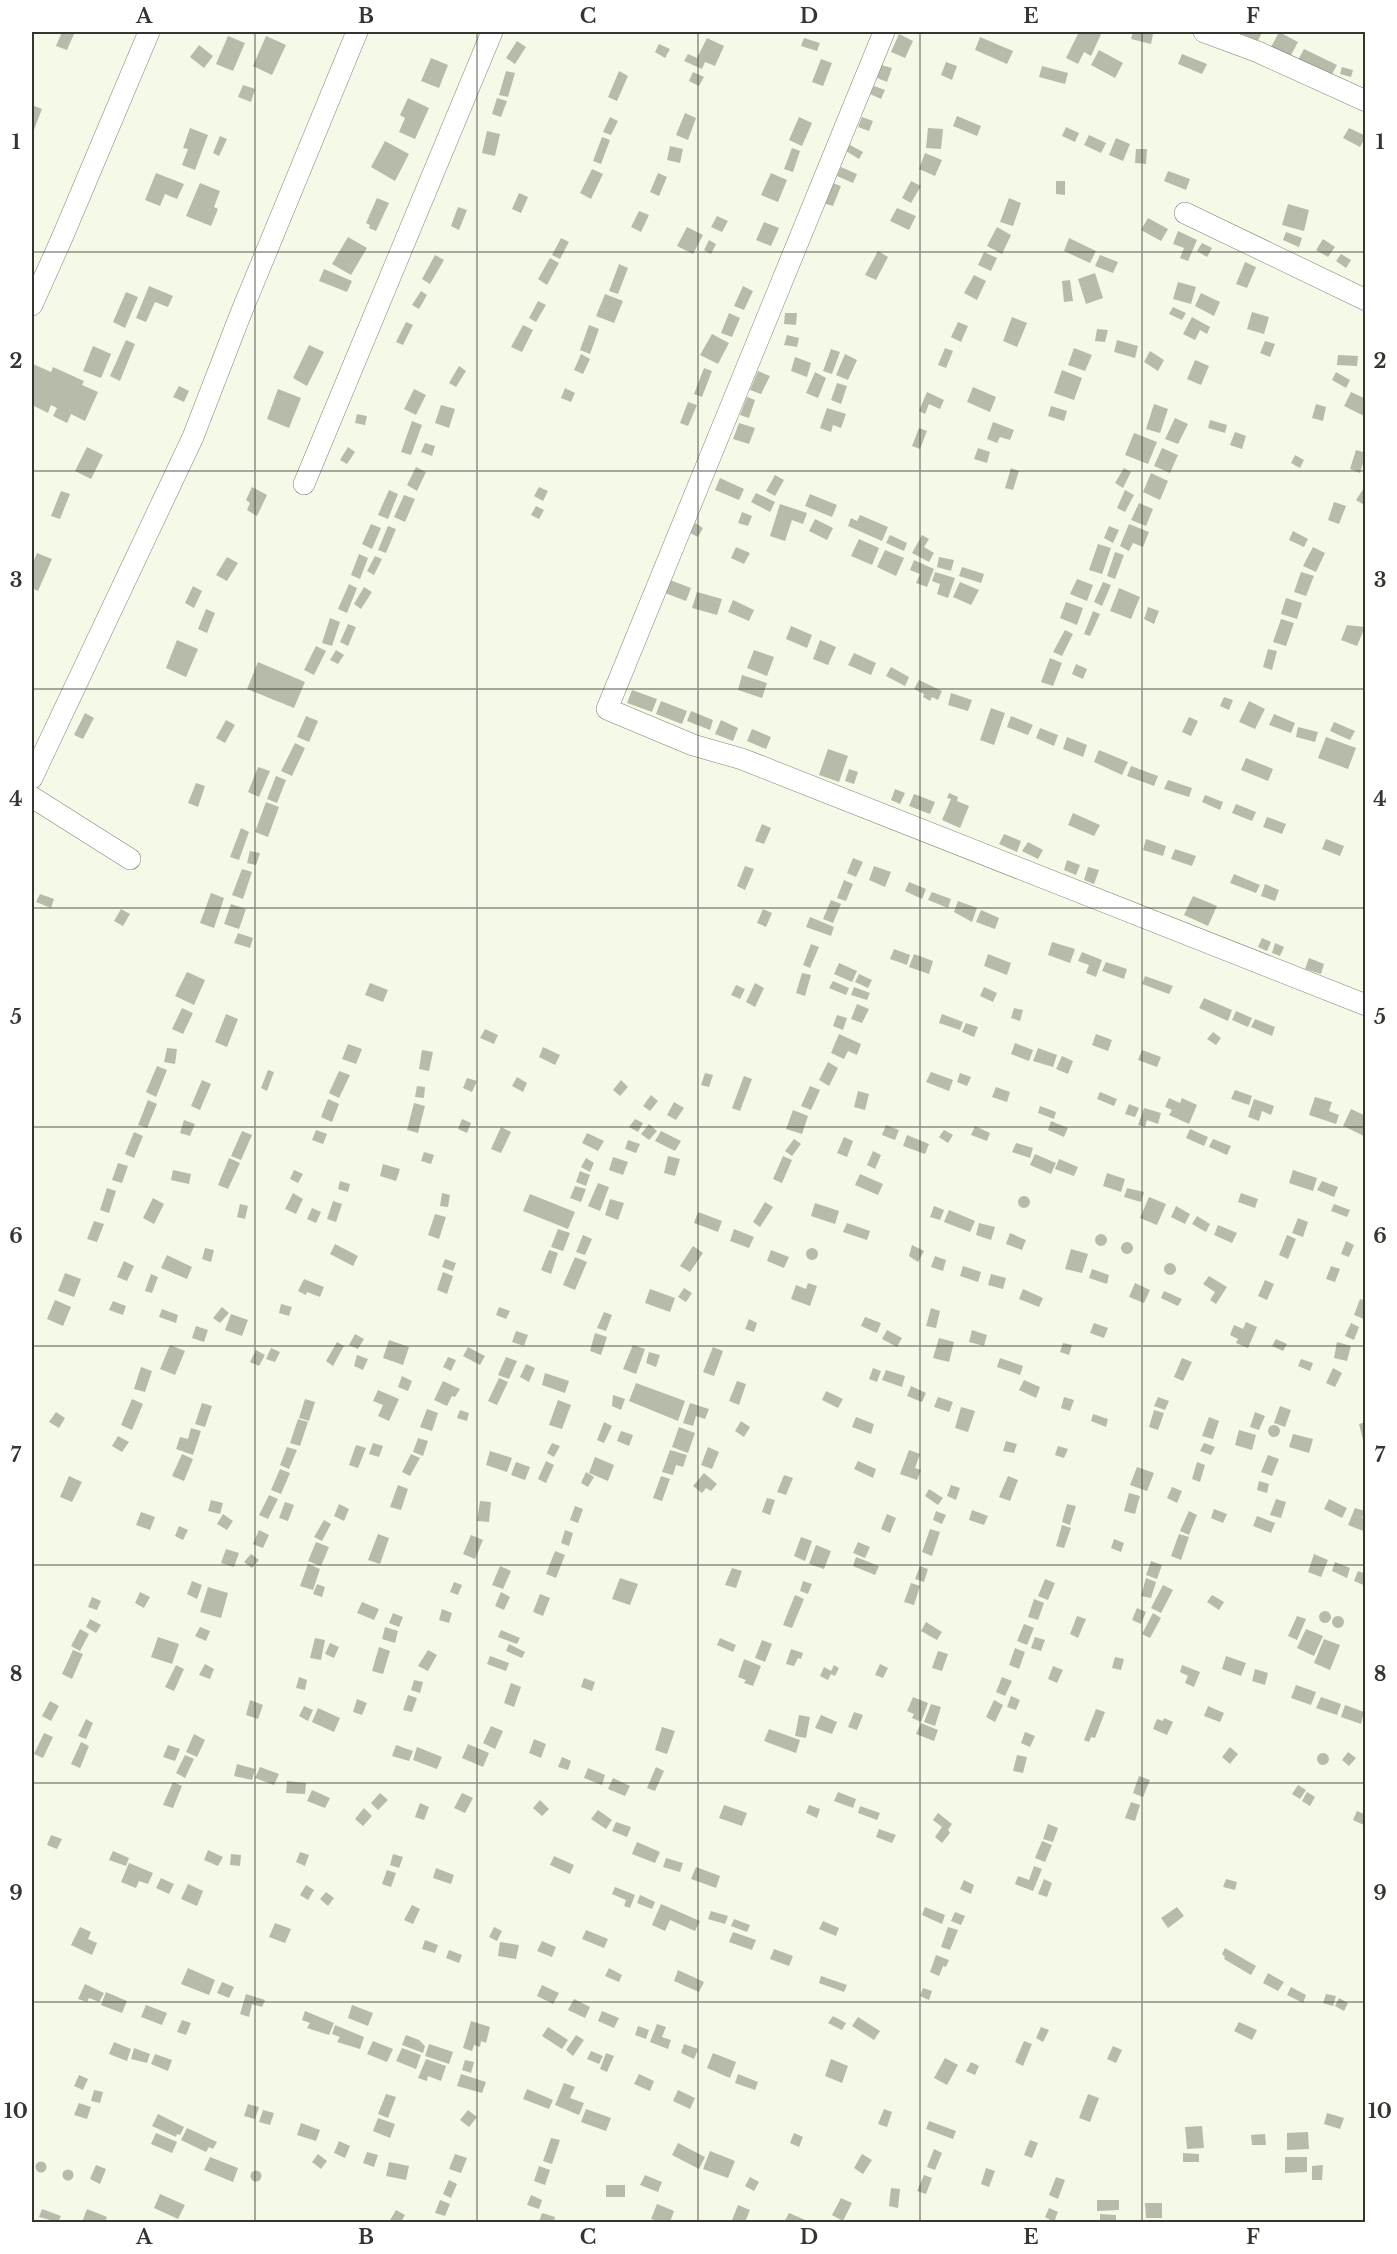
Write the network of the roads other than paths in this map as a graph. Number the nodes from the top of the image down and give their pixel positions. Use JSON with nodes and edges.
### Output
{"nodes":[{"id":1,"x":149,"y":32,"type":"edge"},
{"id":2,"x":357,"y":32,"type":"edge"},
{"id":3,"x":492,"y":32,"type":"edge"},
{"id":4,"x":884,"y":32,"type":"edge"},
{"id":5,"x":1204,"y":32,"type":"edge"},
{"id":6,"x":1365,"y":101,"type":"edge"},
{"id":7,"x":1185,"y":213,"type":"dead end"},
{"id":8,"x":1365,"y":300,"type":"edge"},
{"id":9,"x":32,"y":305,"type":"edge"},
{"id":10,"x":304,"y":484,"type":"dead end"},
{"id":11,"x":32,"y":778,"type":"edge"},
{"id":12,"x":32,"y":797,"type":"edge"},
{"id":13,"x":130,"y":859,"type":"dead end"},
{"id":14,"x":1365,"y":1005,"type":"edge"}],
"edges":[{"from":1,"to":9,"type":"street"},
{"from":2,"to":11,"type":"street"},
{"from":3,"to":10,"type":"street"},
{"from":4,"to":14,"type":"street"},
{"from":5,"to":6,"type":"street"},
{"from":7,"to":8,"type":"street"},
{"from":12,"to":13,"type":"street"}]}
